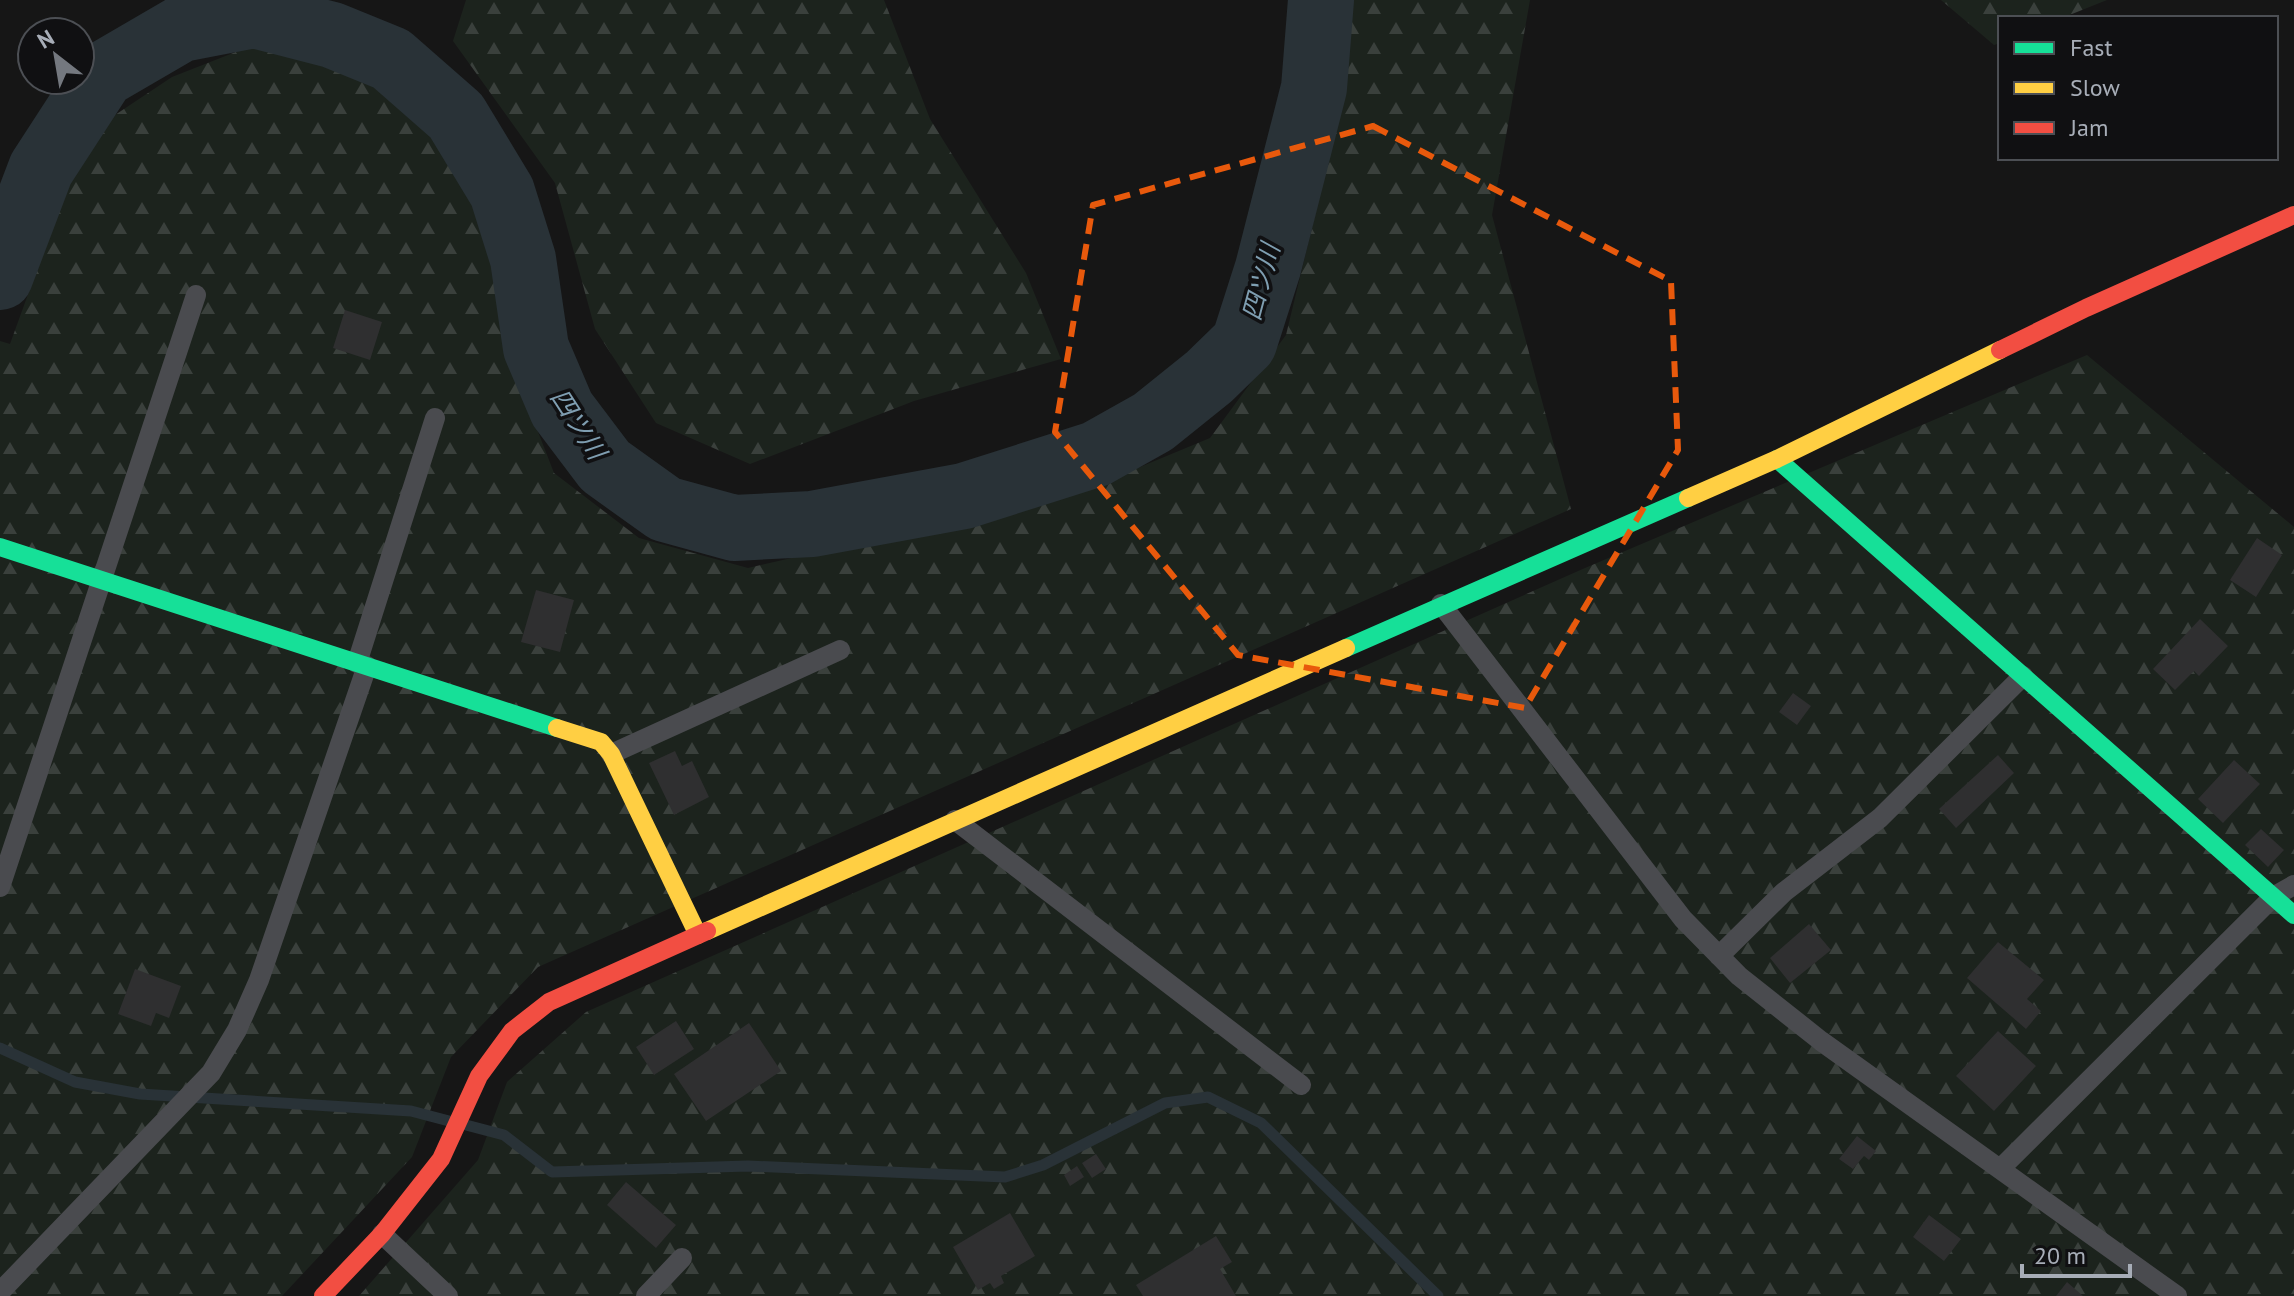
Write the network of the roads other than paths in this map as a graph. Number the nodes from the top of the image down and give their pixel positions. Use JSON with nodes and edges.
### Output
{"nodes":[{"id":1,"x":2294,"y":215,"type":"edge"},
{"id":2,"x":196,"y":295,"type":"dead end"},
{"id":3,"x":435,"y":418,"type":"dead end"},
{"id":4,"x":1777,"y":459,"type":"junction"},
{"id":5,"x":0,"y":547,"type":"edge"},
{"id":6,"x":103,"y":580,"type":"junction"},
{"id":7,"x":1441,"y":604,"type":"junction"},
{"id":8,"x":840,"y":650,"type":"dead end"},
{"id":9,"x":362,"y":665,"type":"junction"},
{"id":10,"x":2023,"y":676,"type":"junction"},
{"id":11,"x":611,"y":754,"type":"junction"},
{"id":12,"x":955,"y":819,"type":"junction"},
{"id":13,"x":2294,"y":885,"type":"edge"},
{"id":14,"x":0,"y":887,"type":"edge"},
{"id":15,"x":2273,"y":897,"type":"junction"},
{"id":16,"x":2294,"y":915,"type":"edge"},
{"id":17,"x":698,"y":935,"type":"junction"},
{"id":18,"x":1719,"y":956,"type":"junction"},
{"id":19,"x":1301,"y":1085,"type":"dead end"},
{"id":20,"x":2001,"y":1168,"type":"junction"},
{"id":21,"x":382,"y":1234,"type":"junction"},
{"id":22,"x":682,"y":1258,"type":"dead end"},
{"id":23,"x":0,"y":1292,"type":"edge"},
{"id":24,"x":323,"y":1296,"type":"edge"},
{"id":25,"x":448,"y":1296,"type":"edge"},
{"id":26,"x":646,"y":1296,"type":"edge"},
{"id":27,"x":2177,"y":1296,"type":"edge"}],
"edges":[{"from":1,"to":4,"type":"street"},
{"from":2,"to":6,"type":"lane"},
{"from":3,"to":9,"type":"lane"},
{"from":4,"to":7,"type":"street"},
{"from":4,"to":10,"type":"street"},
{"from":5,"to":6,"type":"street"},
{"from":6,"to":9,"type":"street"},
{"from":6,"to":14,"type":"lane"},
{"from":7,"to":12,"type":"street"},
{"from":7,"to":18,"type":"lane"},
{"from":8,"to":11,"type":"lane"},
{"from":9,"to":11,"type":"street"},
{"from":9,"to":23,"type":"lane"},
{"from":10,"to":15,"type":"street"},
{"from":10,"to":18,"type":"lane"},
{"from":11,"to":17,"type":"street"},
{"from":12,"to":17,"type":"street"},
{"from":12,"to":19,"type":"lane"},
{"from":13,"to":15,"type":"lane"},
{"from":15,"to":16,"type":"street"},
{"from":15,"to":20,"type":"lane"},
{"from":17,"to":21,"type":"street"},
{"from":18,"to":20,"type":"lane"},
{"from":20,"to":27,"type":"lane"},
{"from":21,"to":24,"type":"street"},
{"from":21,"to":25,"type":"lane"},
{"from":22,"to":26,"type":"lane"}]}
